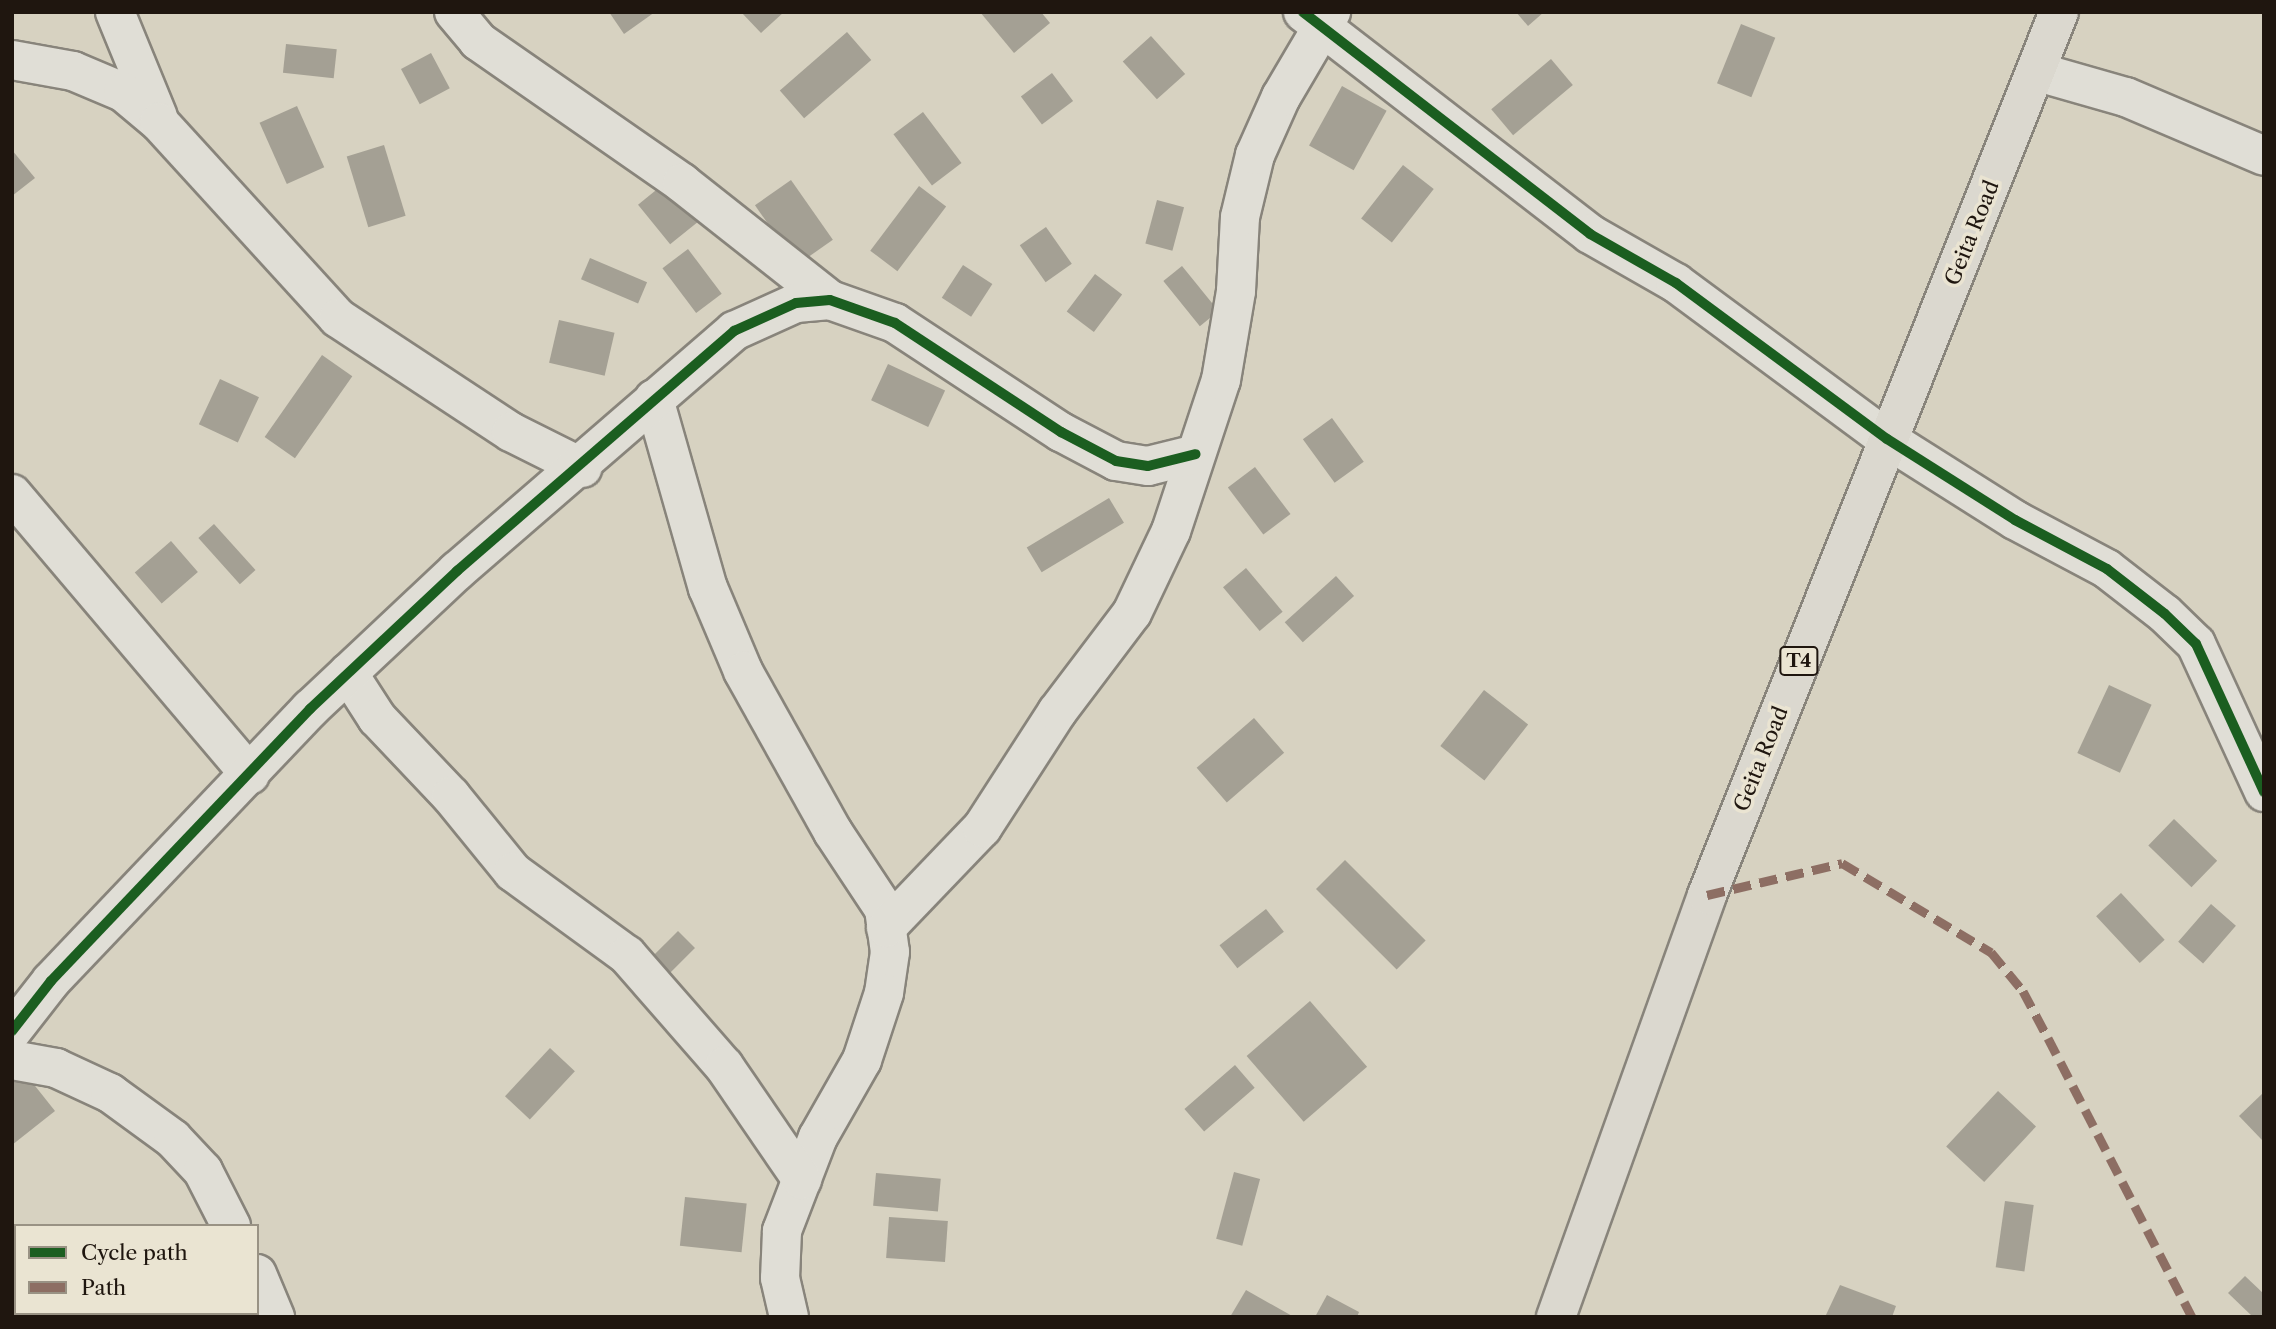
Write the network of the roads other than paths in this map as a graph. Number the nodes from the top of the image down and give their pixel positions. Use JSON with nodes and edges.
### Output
{"nodes":[{"id":1,"x":115,"y":12,"type":"edge"},
{"id":2,"x":454,"y":12,"type":"edge"},
{"id":3,"x":2059,"y":12,"type":"edge"},
{"id":4,"x":1319,"y":18,"type":"edge"},
{"id":5,"x":12,"y":60,"type":"edge"},
{"id":6,"x":2038,"y":72,"type":"junction"},
{"id":7,"x":159,"y":121,"type":"junction"},
{"id":8,"x":2264,"y":156,"type":"edge"},
{"id":9,"x":830,"y":300,"type":"junction"},
{"id":10,"x":654,"y":399,"type":"junction"},
{"id":11,"x":1887,"y":439,"type":"junction"},
{"id":12,"x":1196,"y":454,"type":"junction"},
{"id":13,"x":583,"y":468,"type":"junction"},
{"id":14,"x":12,"y":494,"type":"edge"},
{"id":15,"x":348,"y":673,"type":"junction"},
{"id":16,"x":250,"y":775,"type":"junction"},
{"id":17,"x":2264,"y":792,"type":"edge"},
{"id":18,"x":886,"y":928,"type":"junction"},
{"id":19,"x":18,"y":1010,"type":"edge"},
{"id":20,"x":12,"y":1060,"type":"edge"},
{"id":21,"x":802,"y":1180,"type":"junction"},
{"id":22,"x":230,"y":1224,"type":"edge"},
{"id":23,"x":259,"y":1279,"type":"edge"},
{"id":24,"x":275,"y":1317,"type":"edge"},
{"id":25,"x":789,"y":1317,"type":"edge"},
{"id":26,"x":1556,"y":1317,"type":"edge"}],
"edges":[{"from":1,"to":7,"type":"street"},
{"from":2,"to":9,"type":"street"},
{"from":3,"to":6,"type":"highway","name":"Geita Road","number":"T4"},
{"from":4,"to":11,"type":"street"},
{"from":4,"to":12,"type":"street"},
{"from":5,"to":7,"type":"street"},
{"from":6,"to":8,"type":"street"},
{"from":6,"to":11,"type":"highway","name":"Geita Road","number":"T4"},
{"from":7,"to":13,"type":"street"},
{"from":9,"to":10,"type":"street"},
{"from":9,"to":12,"type":"street"},
{"from":10,"to":13,"type":"street"},
{"from":10,"to":18,"type":"street"},
{"from":11,"to":17,"type":"street"},
{"from":11,"to":26,"type":"highway","name":"Geita Road","number":"T4"},
{"from":12,"to":18,"type":"street"},
{"from":13,"to":15,"type":"street"},
{"from":14,"to":16,"type":"street"},
{"from":15,"to":16,"type":"street"},
{"from":15,"to":21,"type":"street"},
{"from":16,"to":19,"type":"street"},
{"from":18,"to":21,"type":"street"},
{"from":20,"to":22,"type":"street"},
{"from":21,"to":25,"type":"street"},
{"from":23,"to":24,"type":"street"}]}
